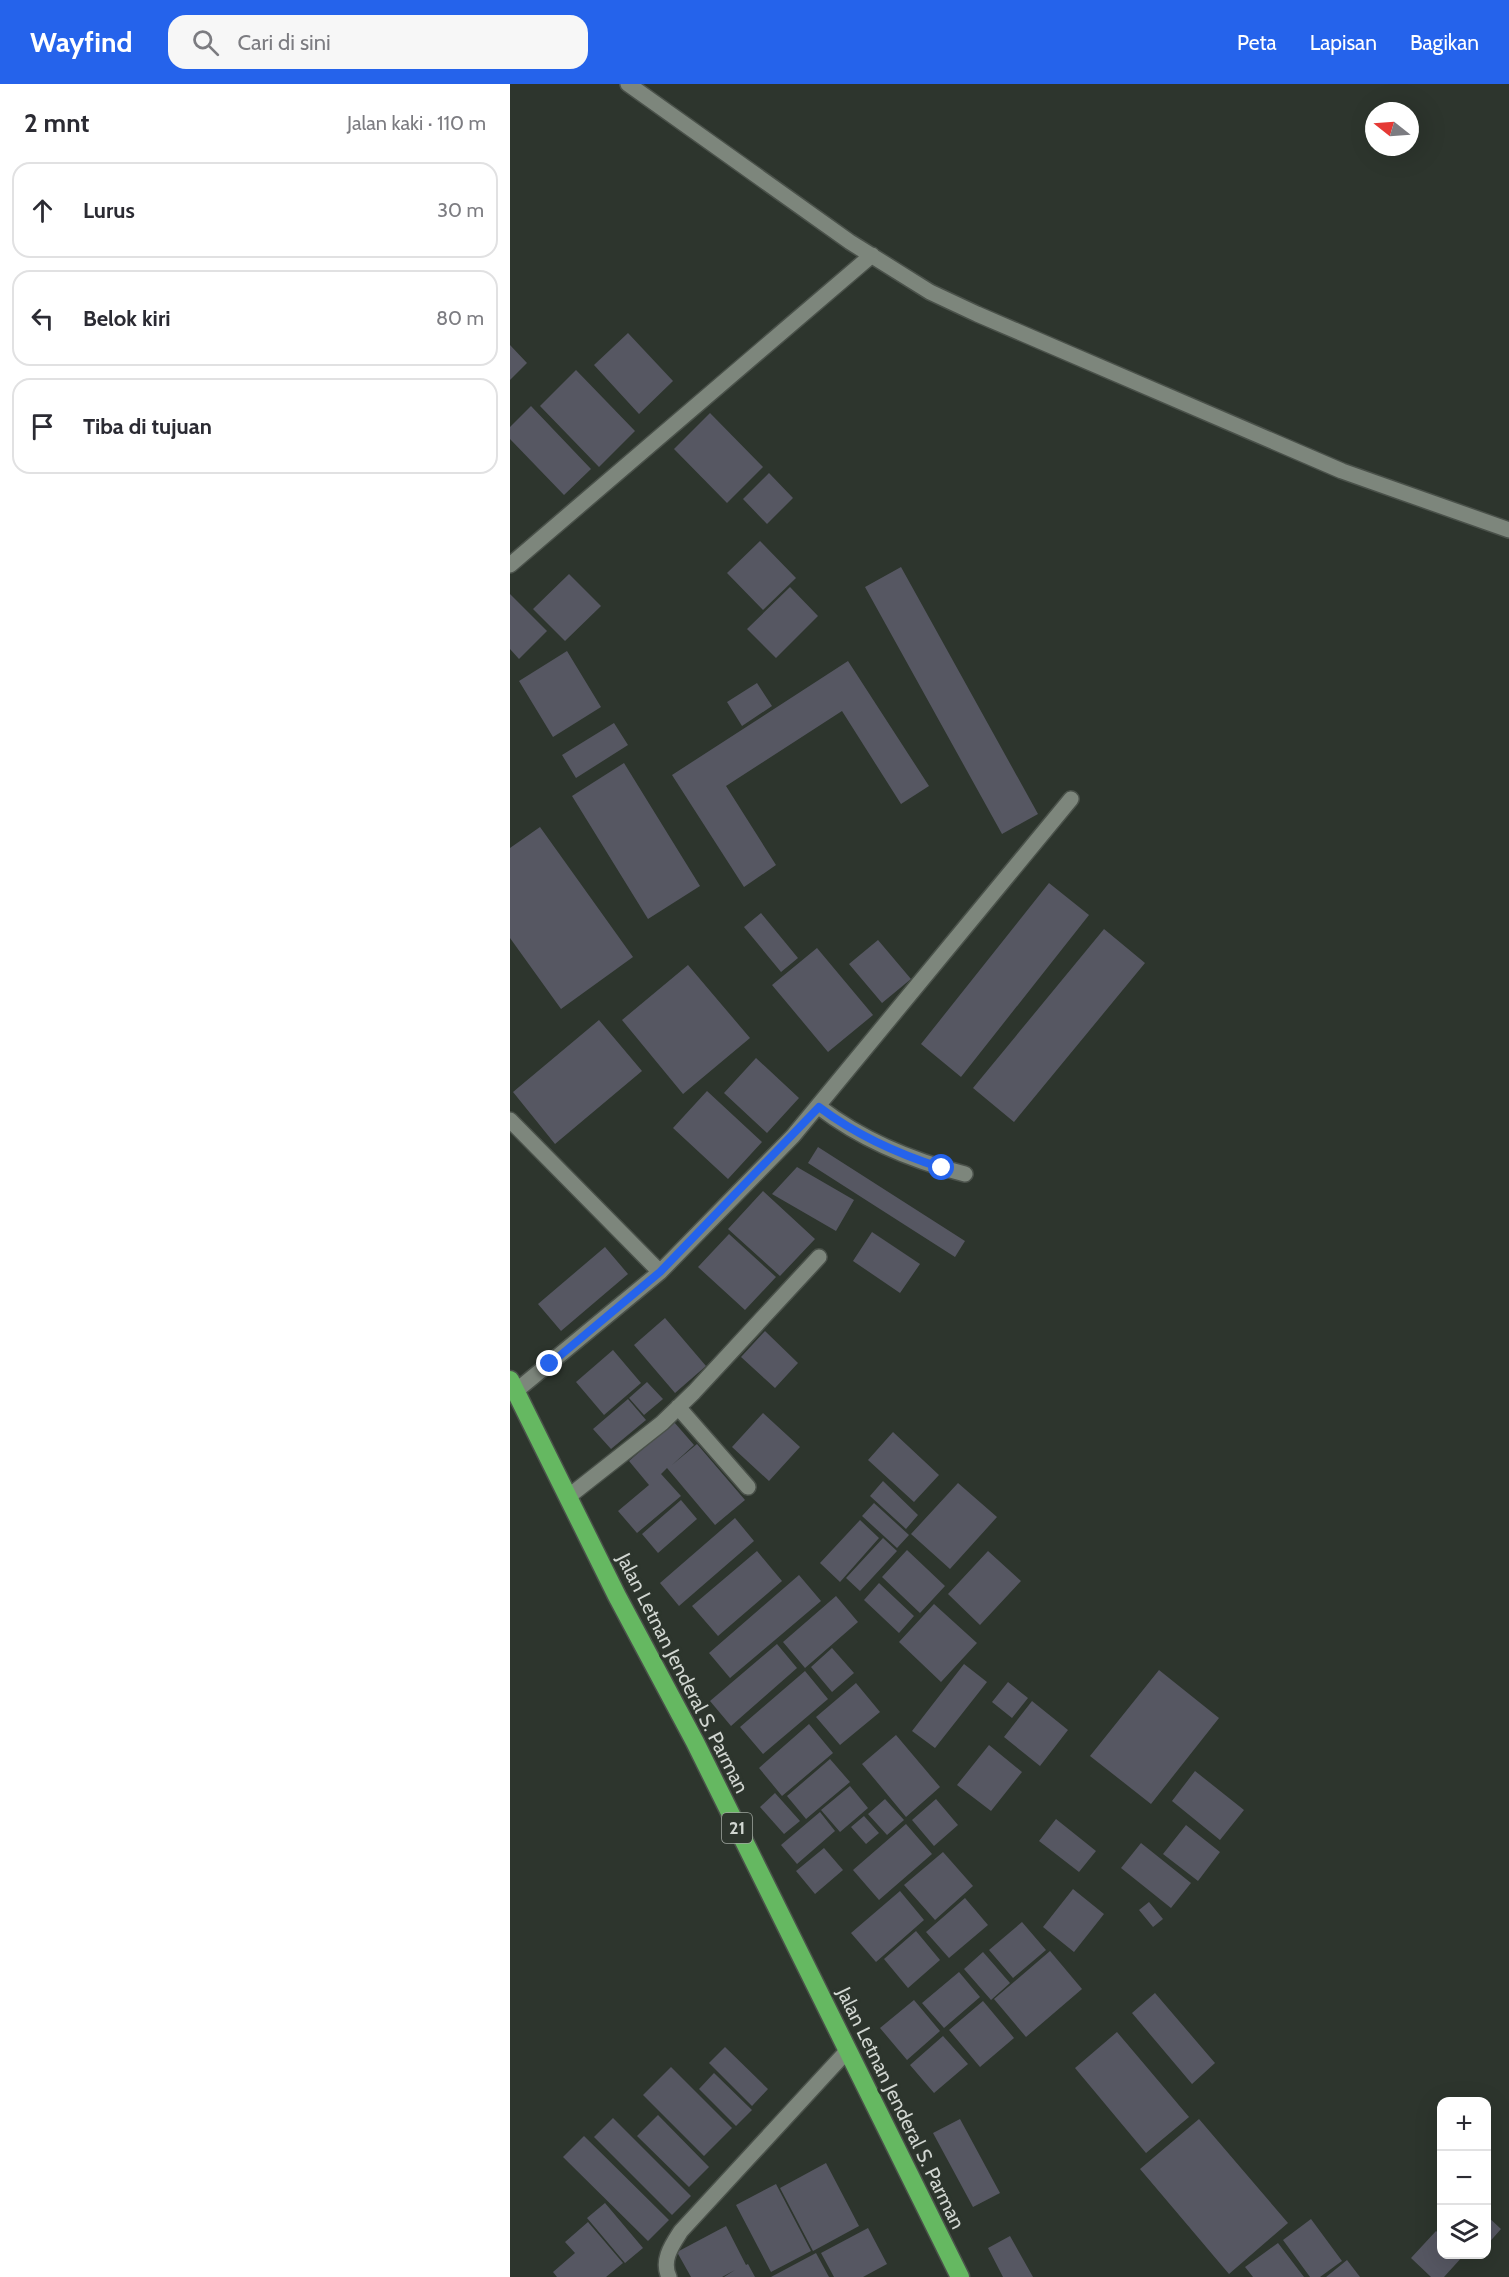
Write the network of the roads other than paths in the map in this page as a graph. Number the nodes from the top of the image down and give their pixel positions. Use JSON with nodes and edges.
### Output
{"nodes":[{"id":1,"x":636,"y":86,"type":"edge"},
{"id":2,"x":873,"y":255,"type":"junction"},
{"id":3,"x":1509,"y":530,"type":"edge"},
{"id":4,"x":510,"y":565,"type":"edge"},
{"id":5,"x":1071,"y":799,"type":"dead end"},
{"id":6,"x":819,"y":1107,"type":"junction"},
{"id":7,"x":510,"y":1120,"type":"edge"},
{"id":8,"x":965,"y":1174,"type":"dead end"},
{"id":9,"x":819,"y":1257,"type":"dead end"},
{"id":10,"x":660,"y":1272,"type":"junction"},
{"id":11,"x":513,"y":1386,"type":"edge"},
{"id":12,"x":678,"y":1407,"type":"junction"},
{"id":13,"x":748,"y":1487,"type":"dead end"},
{"id":14,"x":568,"y":1497,"type":"junction"},
{"id":15,"x":847,"y":2051,"type":"junction"},
{"id":16,"x":669,"y":2277,"type":"edge"},
{"id":17,"x":960,"y":2277,"type":"edge"}],
"edges":[{"from":1,"to":2,"type":"street"},
{"from":2,"to":3,"type":"street"},
{"from":2,"to":4,"type":"street"},
{"from":5,"to":6,"type":"street"},
{"from":6,"to":8,"type":"street"},
{"from":6,"to":10,"type":"street"},
{"from":7,"to":10,"type":"street"},
{"from":9,"to":12,"type":"street"},
{"from":10,"to":11,"type":"street"},
{"from":11,"to":14,"type":"highway","name":"Jalan Letnan Jenderal S. Parman","number":"21"},
{"from":12,"to":13,"type":"street"},
{"from":12,"to":14,"type":"street"},
{"from":14,"to":15,"type":"highway","name":"Jalan Letnan Jenderal S. Parman","number":"21"},
{"from":15,"to":16,"type":"street"},
{"from":15,"to":17,"type":"highway","name":"Jalan Letnan Jenderal S. Parman","number":"21"}]}
